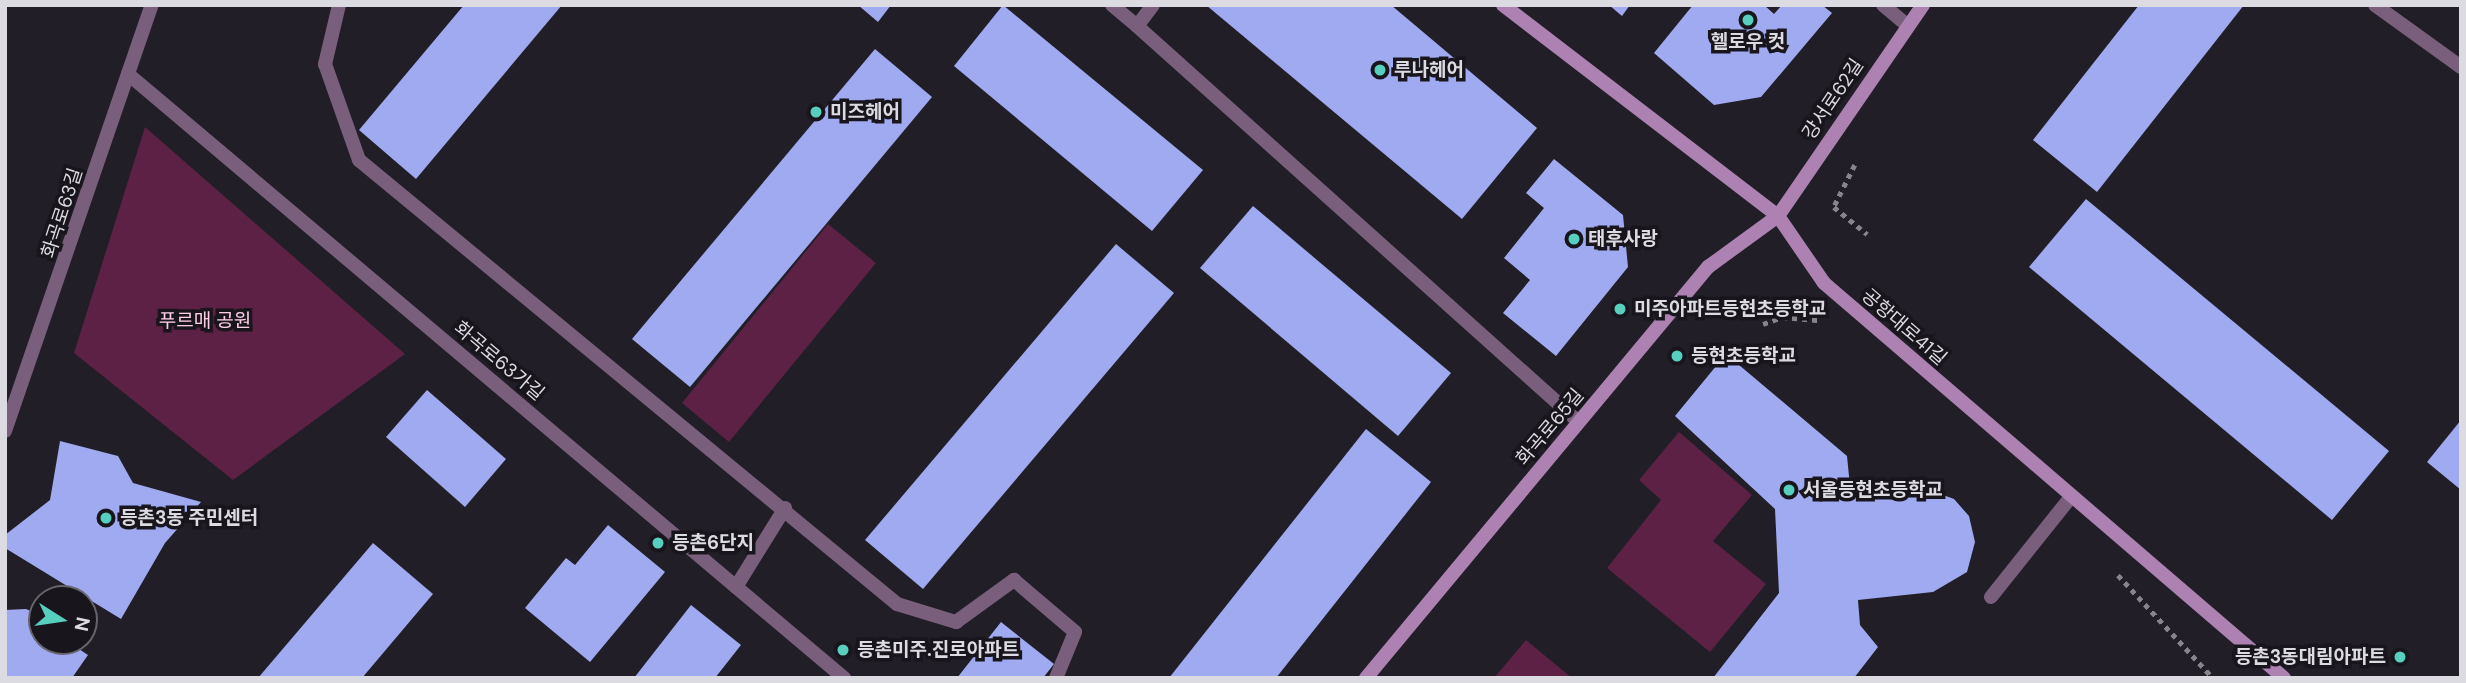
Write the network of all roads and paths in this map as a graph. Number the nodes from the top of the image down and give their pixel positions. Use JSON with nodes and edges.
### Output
{"nodes":[{"id":1,"x":152,"y":5,"type":"edge"},
{"id":2,"x":339,"y":5,"type":"edge"},
{"id":3,"x":1112,"y":5,"type":"edge"},
{"id":4,"x":1153,"y":5,"type":"edge"},
{"id":5,"x":1503,"y":5,"type":"edge"},
{"id":6,"x":1883,"y":5,"type":"edge"},
{"id":7,"x":1923,"y":5,"type":"edge"},
{"id":8,"x":2375,"y":5,"type":"edge"},
{"id":9,"x":1907,"y":25,"type":"junction"},
{"id":10,"x":1137,"y":26,"type":"junction"},
{"id":11,"x":2461,"y":67,"type":"edge"},
{"id":12,"x":128,"y":74,"type":"junction"},
{"id":13,"x":1855,"y":165,"type":"dead end"},
{"id":14,"x":1778,"y":216,"type":"junction"},
{"id":15,"x":1867,"y":234,"type":"dead end"},
{"id":16,"x":1793,"y":319,"type":"dead end"},
{"id":17,"x":1763,"y":324,"type":"dead end"},
{"id":18,"x":1579,"y":422,"type":"junction"},
{"id":19,"x":5,"y":431,"type":"edge"},
{"id":20,"x":2070,"y":498,"type":"junction"},
{"id":21,"x":785,"y":508,"type":"junction"},
{"id":22,"x":2112,"y":569,"type":"dead end"},
{"id":23,"x":736,"y":587,"type":"junction"},
{"id":24,"x":1991,"y":597,"type":"dead end"},
{"id":25,"x":845,"y":678,"type":"edge"},
{"id":26,"x":1056,"y":678,"type":"edge"},
{"id":27,"x":1366,"y":678,"type":"edge"},
{"id":28,"x":2213,"y":678,"type":"edge"},
{"id":29,"x":2284,"y":678,"type":"edge"}],
"edges":[{"from":1,"to":12,"type":"street","name":"화곡로63길"},
{"from":2,"to":21,"type":"street"},
{"from":3,"to":10,"type":"street"},
{"from":4,"to":10,"type":"street"},
{"from":5,"to":14,"type":"street","name":"공항대로41길"},
{"from":6,"to":9,"type":"street"},
{"from":7,"to":9,"type":"street","name":"강서로62길"},
{"from":8,"to":11,"type":"street"},
{"from":9,"to":14,"type":"street","name":"강서로62길"},
{"from":10,"to":18,"type":"street"},
{"from":12,"to":19,"type":"street","name":"화곡로63길"},
{"from":12,"to":23,"type":"street","name":"화곡로63가길"},
{"from":13,"to":15,"type":"path"},
{"from":14,"to":18,"type":"street","name":"화곡로65길"},
{"from":14,"to":20,"type":"street","name":"공항대로41길"},
{"from":16,"to":17,"type":"path"},
{"from":18,"to":27,"type":"street","name":"화곡로65길"},
{"from":20,"to":24,"type":"street"},
{"from":20,"to":29,"type":"street","name":"공항대로41길"},
{"from":21,"to":23,"type":"street"},
{"from":21,"to":26,"type":"street"},
{"from":22,"to":28,"type":"path"},
{"from":23,"to":25,"type":"street","name":"화곡로63가길"}]}
